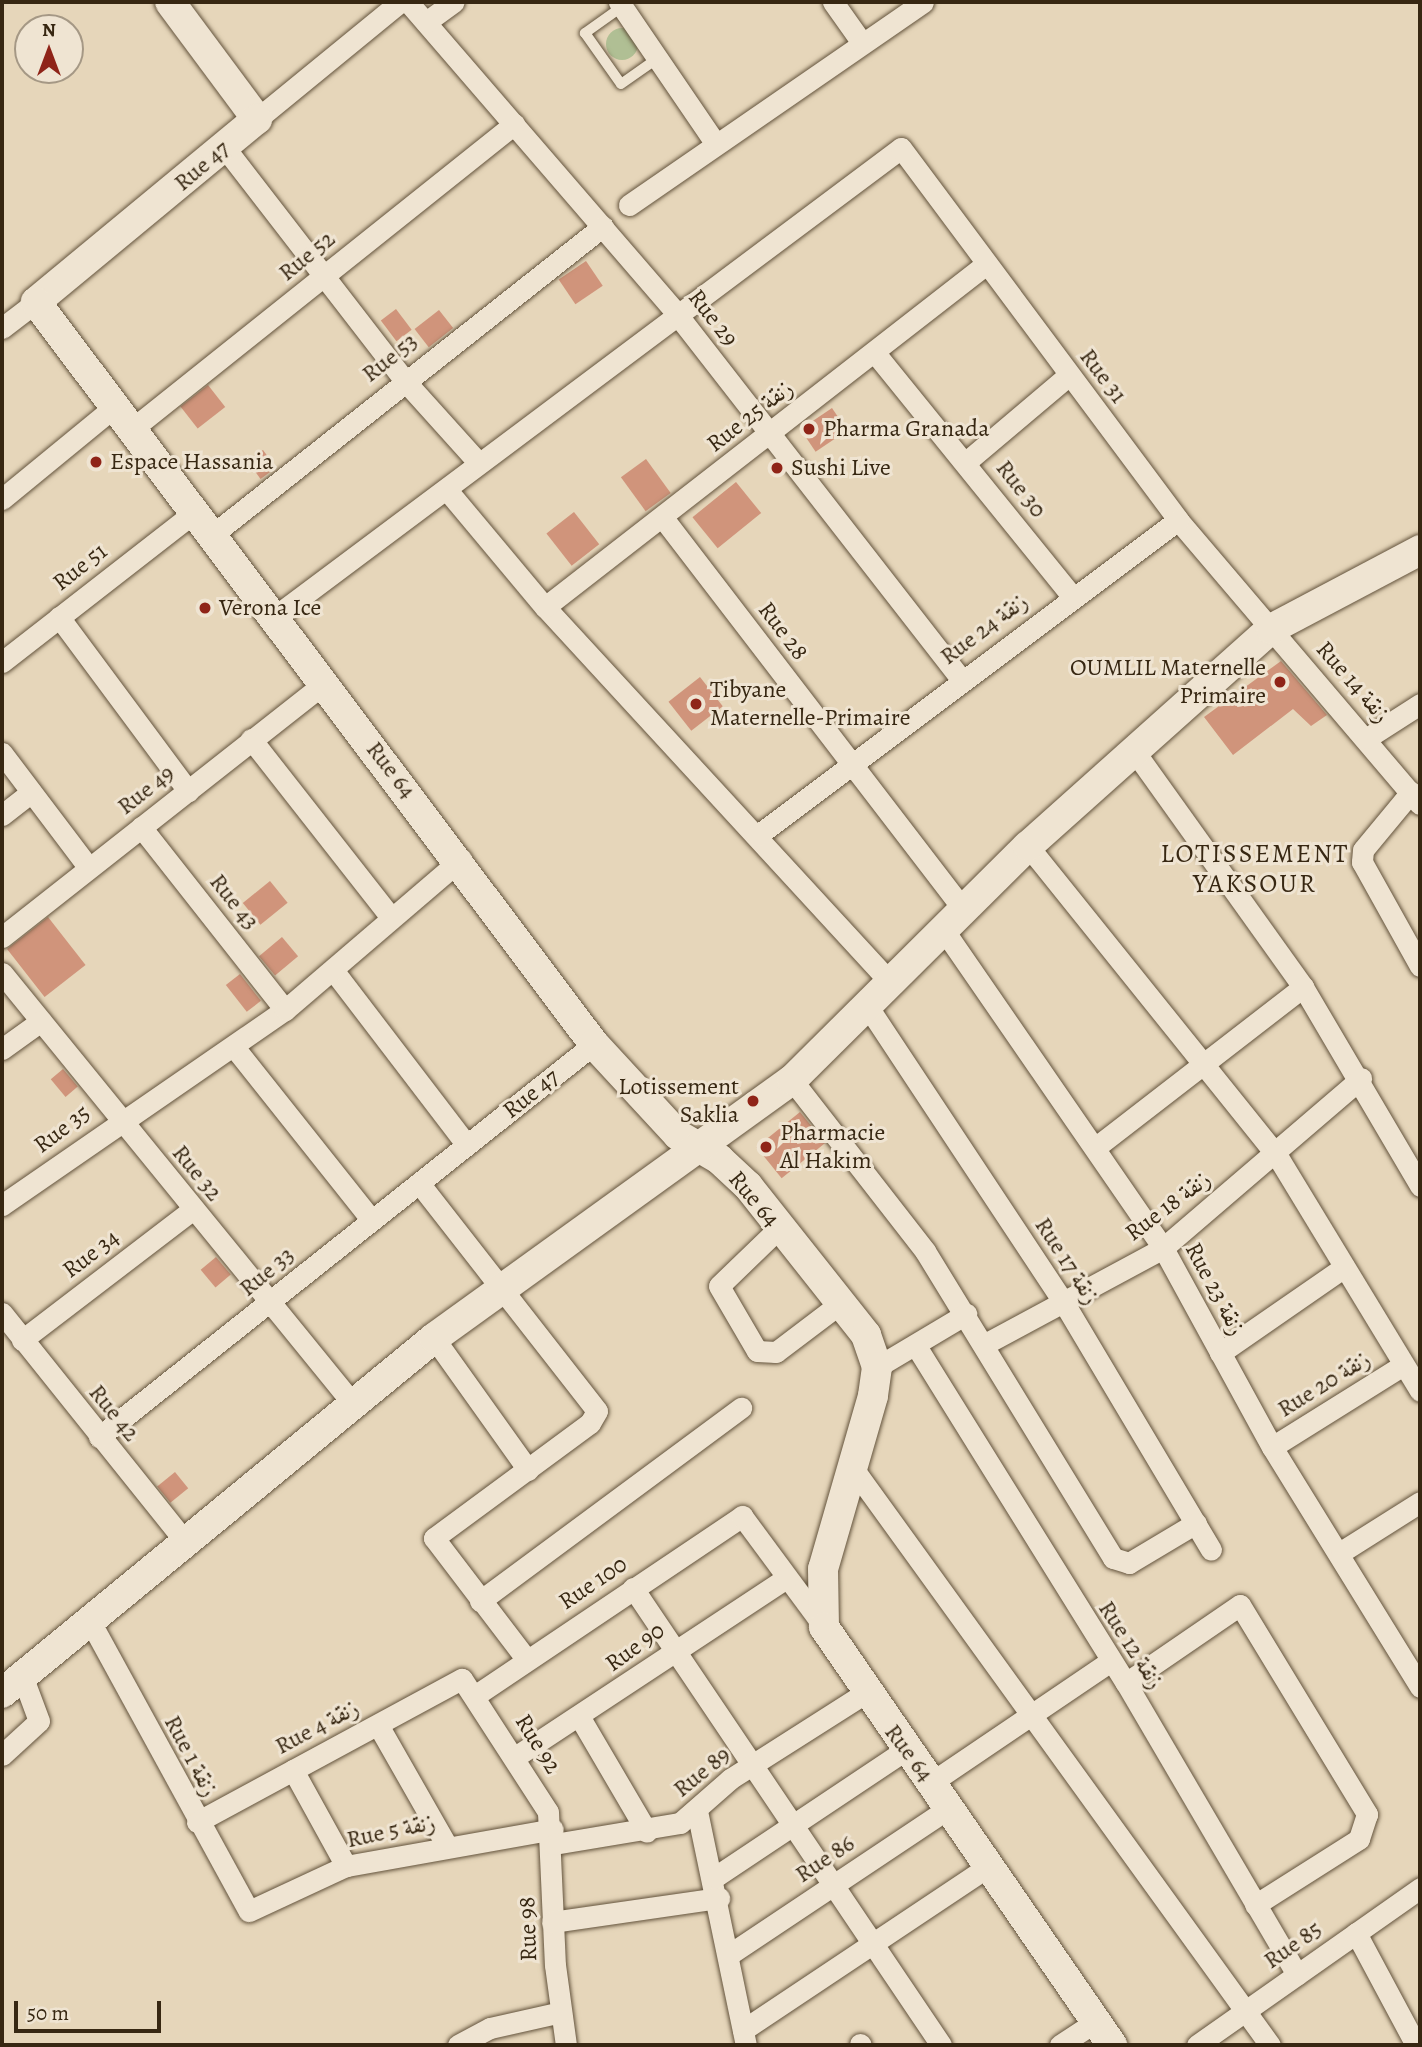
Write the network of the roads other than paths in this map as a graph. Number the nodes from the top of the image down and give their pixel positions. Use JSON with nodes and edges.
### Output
{"nodes":[{"id":1,"x":170,"y":2,"type":"edge"},
{"id":2,"x":400,"y":2,"type":"edge"},
{"id":3,"x":408,"y":2,"type":"edge"},
{"id":4,"x":454,"y":2,"type":"edge"},
{"id":5,"x":833,"y":2,"type":"edge"},
{"id":6,"x":923,"y":2,"type":"edge"},
{"id":7,"x":621,"y":4,"type":"edge"},
{"id":8,"x":426,"y":22,"type":"junction"},
{"id":9,"x":862,"y":43,"type":"junction"},
{"id":10,"x":658,"y":58,"type":"junction"},
{"id":11,"x":257,"y":119,"type":"junction"},
{"id":12,"x":514,"y":124,"type":"junction"},
{"id":13,"x":716,"y":145,"type":"junction"},
{"id":14,"x":225,"y":148,"type":"junction"},
{"id":15,"x":629,"y":205,"type":"dead end"},
{"id":16,"x":603,"y":226,"type":"junction"},
{"id":17,"x":985,"y":265,"type":"junction"},
{"id":18,"x":324,"y":276,"type":"junction"},
{"id":19,"x":36,"y":302,"type":"junction"},
{"id":20,"x":676,"y":313,"type":"junction"},
{"id":21,"x":2,"y":328,"type":"edge"},
{"id":22,"x":875,"y":353,"type":"junction"},
{"id":23,"x":1069,"y":375,"type":"junction"},
{"id":24,"x":404,"y":380,"type":"junction"},
{"id":25,"x":123,"y":418,"type":"junction"},
{"id":26,"x":768,"y":434,"type":"junction"},
{"id":27,"x":477,"y":461,"type":"junction"},
{"id":28,"x":966,"y":462,"type":"junction"},
{"id":29,"x":447,"y":490,"type":"junction"},
{"id":30,"x":2,"y":499,"type":"edge"},
{"id":31,"x":191,"y":514,"type":"junction"},
{"id":32,"x":663,"y":517,"type":"junction"},
{"id":33,"x":1178,"y":520,"type":"junction"},
{"id":34,"x":212,"y":536,"type":"junction"},
{"id":35,"x":1420,"y":550,"type":"edge"},
{"id":36,"x":1071,"y":595,"type":"junction"},
{"id":37,"x":545,"y":607,"type":"junction"},
{"id":38,"x":59,"y":617,"type":"junction"},
{"id":39,"x":273,"y":618,"type":"junction"},
{"id":40,"x":1271,"y":629,"type":"junction"},
{"id":41,"x":3,"y":657,"type":"edge"},
{"id":42,"x":961,"y":679,"type":"junction"},
{"id":43,"x":323,"y":684,"type":"junction"},
{"id":44,"x":1420,"y":704,"type":"edge"},
{"id":45,"x":251,"y":738,"type":"junction"},
{"id":46,"x":1367,"y":738,"type":"junction"},
{"id":47,"x":1132,"y":748,"type":"junction"},
{"id":48,"x":2,"y":753,"type":"edge"},
{"id":49,"x":851,"y":764,"type":"junction"},
{"id":50,"x":188,"y":790,"type":"junction"},
{"id":51,"x":31,"y":792,"type":"junction"},
{"id":52,"x":1416,"y":798,"type":"edge"},
{"id":53,"x":2,"y":816,"type":"edge"},
{"id":54,"x":141,"y":827,"type":"junction"},
{"id":55,"x":758,"y":835,"type":"junction"},
{"id":56,"x":1028,"y":846,"type":"junction"},
{"id":57,"x":461,"y":859,"type":"junction"},
{"id":58,"x":89,"y":868,"type":"junction"},
{"id":59,"x":390,"y":916,"type":"junction"},
{"id":60,"x":953,"y":919,"type":"junction"},
{"id":61,"x":2,"y":937,"type":"edge"},
{"id":62,"x":1420,"y":966,"type":"edge"},
{"id":63,"x":333,"y":970,"type":"junction"},
{"id":64,"x":2,"y":972,"type":"edge"},
{"id":65,"x":891,"y":983,"type":"junction"},
{"id":66,"x":1303,"y":987,"type":"junction"},
{"id":67,"x":868,"y":1007,"type":"junction"},
{"id":68,"x":285,"y":1010,"type":"junction"},
{"id":69,"x":41,"y":1021,"type":"junction"},
{"id":70,"x":594,"y":1044,"type":"junction"},
{"id":71,"x":234,"y":1048,"type":"junction"},
{"id":72,"x":2,"y":1049,"type":"edge"},
{"id":73,"x":1205,"y":1066,"type":"junction"},
{"id":74,"x":1361,"y":1078,"type":"junction"},
{"id":75,"x":792,"y":1080,"type":"junction"},
{"id":76,"x":119,"y":1118,"type":"junction"},
{"id":77,"x":467,"y":1144,"type":"junction"},
{"id":78,"x":1096,"y":1147,"type":"junction"},
{"id":79,"x":699,"y":1151,"type":"junction"},
{"id":80,"x":1276,"y":1154,"type":"junction"},
{"id":81,"x":419,"y":1184,"type":"junction"},
{"id":82,"x":1420,"y":1186,"type":"edge"},
{"id":83,"x":2,"y":1205,"type":"edge"},
{"id":84,"x":192,"y":1210,"type":"junction"},
{"id":85,"x":371,"y":1219,"type":"junction"},
{"id":86,"x":779,"y":1228,"type":"junction"},
{"id":87,"x":1163,"y":1248,"type":"junction"},
{"id":88,"x":1343,"y":1266,"type":"junction"},
{"id":89,"x":503,"y":1291,"type":"junction"},
{"id":90,"x":842,"y":1302,"type":"junction"},
{"id":91,"x":1064,"y":1303,"type":"junction"},
{"id":92,"x":271,"y":1304,"type":"junction"},
{"id":93,"x":2,"y":1313,"type":"edge"},
{"id":94,"x":965,"y":1314,"type":"junction"},
{"id":95,"x":434,"y":1338,"type":"junction"},
{"id":96,"x":22,"y":1340,"type":"junction"},
{"id":97,"x":985,"y":1344,"type":"junction"},
{"id":98,"x":916,"y":1346,"type":"junction"},
{"id":99,"x":1220,"y":1353,"type":"junction"},
{"id":100,"x":1404,"y":1365,"type":"junction"},
{"id":101,"x":877,"y":1367,"type":"junction"},
{"id":102,"x":1420,"y":1391,"type":"edge"},
{"id":103,"x":354,"y":1405,"type":"junction"},
{"id":104,"x":741,"y":1408,"type":"dead end"},
{"id":105,"x":99,"y":1437,"type":"junction"},
{"id":106,"x":1272,"y":1447,"type":"junction"},
{"id":107,"x":852,"y":1467,"type":"junction"},
{"id":108,"x":528,"y":1470,"type":"junction"},
{"id":109,"x":1420,"y":1502,"type":"edge"},
{"id":110,"x":1196,"y":1523,"type":"junction"},
{"id":111,"x":186,"y":1544,"type":"junction"},
{"id":112,"x":1211,"y":1550,"type":"dead end"},
{"id":113,"x":1341,"y":1552,"type":"junction"},
{"id":114,"x":786,"y":1578,"type":"junction"},
{"id":115,"x":633,"y":1588,"type":"junction"},
{"id":116,"x":480,"y":1601,"type":"junction"},
{"id":117,"x":91,"y":1623,"type":"junction"},
{"id":118,"x":824,"y":1627,"type":"junction"},
{"id":119,"x":675,"y":1649,"type":"junction"},
{"id":120,"x":1413,"y":1657,"type":"edge"},
{"id":121,"x":527,"y":1660,"type":"junction"},
{"id":122,"x":1109,"y":1662,"type":"junction"},
{"id":123,"x":462,"y":1679,"type":"joint"},
{"id":124,"x":1126,"y":1683,"type":"junction"},
{"id":125,"x":12,"y":1686,"type":"edge"},
{"id":126,"x":1420,"y":1687,"type":"edge"},
{"id":127,"x":864,"y":1693,"type":"junction"},
{"id":128,"x":476,"y":1695,"type":"junction"},
{"id":129,"x":579,"y":1716,"type":"junction"},
{"id":130,"x":1028,"y":1718,"type":"junction"},
{"id":131,"x":378,"y":1725,"type":"junction"},
{"id":132,"x":907,"y":1749,"type":"junction"},
{"id":133,"x":2,"y":1755,"type":"edge"},
{"id":134,"x":515,"y":1757,"type":"junction"},
{"id":135,"x":754,"y":1763,"type":"junction"},
{"id":136,"x":293,"y":1770,"type":"junction"},
{"id":137,"x":932,"y":1782,"type":"junction"},
{"id":138,"x":949,"y":1808,"type":"junction"},
{"id":139,"x":697,"y":1811,"type":"junction"},
{"id":140,"x":197,"y":1822,"type":"junction"},
{"id":141,"x":792,"y":1824,"type":"junction"},
{"id":142,"x":647,"y":1832,"type":"junction"},
{"id":143,"x":553,"y":1836,"type":"junction"},
{"id":144,"x":447,"y":1846,"type":"junction"},
{"id":145,"x":346,"y":1866,"type":"junction"},
{"id":146,"x":989,"y":1867,"type":"junction"},
{"id":147,"x":715,"y":1877,"type":"junction"},
{"id":148,"x":833,"y":1885,"type":"junction"},
{"id":149,"x":1420,"y":1888,"type":"edge"},
{"id":150,"x":719,"y":1898,"type":"junction"},
{"id":151,"x":1255,"y":1905,"type":"junction"},
{"id":152,"x":249,"y":1911,"type":"joint"},
{"id":153,"x":552,"y":1922,"type":"junction"},
{"id":154,"x":1356,"y":1933,"type":"junction"},
{"id":155,"x":874,"y":1945,"type":"junction"},
{"id":156,"x":730,"y":1954,"type":"junction"},
{"id":157,"x":1297,"y":1975,"type":"junction"},
{"id":158,"x":1245,"y":2011,"type":"junction"},
{"id":159,"x":561,"y":2012,"type":"junction"},
{"id":160,"x":1104,"y":2034,"type":"edge"},
{"id":161,"x":744,"y":2038,"type":"edge"},
{"id":162,"x":458,"y":2045,"type":"edge"},
{"id":163,"x":566,"y":2045,"type":"edge"},
{"id":164,"x":941,"y":2045,"type":"edge"},
{"id":165,"x":1060,"y":2045,"type":"edge"},
{"id":166,"x":1197,"y":2045,"type":"edge"},
{"id":167,"x":1270,"y":2045,"type":"edge"},
{"id":168,"x":1416,"y":2045,"type":"edge"}],
"edges":[{"from":1,"to":11,"type":"street"},
{"from":2,"to":11,"type":"street","name":"Rue 47"},
{"from":3,"to":8,"type":"street","name":"Rue 29"},
{"from":4,"to":8,"type":"street"},
{"from":5,"to":9,"type":"street"},
{"from":6,"to":9,"type":"street"},
{"from":7,"to":10,"type":"street"},
{"from":7,"to":10,"type":"lane"},
{"from":8,"to":12,"type":"street","name":"Rue 29"},
{"from":9,"to":13,"type":"street"},
{"from":10,"to":13,"type":"street"},
{"from":11,"to":14,"type":"street","name":"Rue 47"},
{"from":12,"to":16,"type":"street","name":"Rue 29"},
{"from":12,"to":18,"type":"street","name":"Rue 52"},
{"from":13,"to":15,"type":"street"},
{"from":14,"to":18,"type":"street"},
{"from":14,"to":19,"type":"street","name":"Rue 47"},
{"from":16,"to":20,"type":"street","name":"Rue 29"},
{"from":16,"to":24,"type":"street","name":"Rue 53"},
{"from":17,"to":20,"type":"street","name":"Rue 31"},
{"from":17,"to":22,"type":"street","name":"Rue 25 زنقة"},
{"from":17,"to":23,"type":"street","name":"Rue 31"},
{"from":18,"to":24,"type":"street"},
{"from":18,"to":25,"type":"street","name":"Rue 52"},
{"from":19,"to":21,"type":"street","name":"Rue 47"},
{"from":19,"to":25,"type":"street","name":"Rue 64"},
{"from":20,"to":26,"type":"street","name":"Rue 29"},
{"from":20,"to":27,"type":"street"},
{"from":22,"to":26,"type":"street","name":"Rue 25 زنقة"},
{"from":22,"to":28,"type":"street","name":"Rue 30"},
{"from":23,"to":28,"type":"street"},
{"from":23,"to":33,"type":"street","name":"Rue 31"},
{"from":24,"to":27,"type":"street"},
{"from":24,"to":34,"type":"street","name":"Rue 53"},
{"from":25,"to":30,"type":"street","name":"Rue 52"},
{"from":25,"to":31,"type":"street","name":"Rue 64"},
{"from":26,"to":32,"type":"street","name":"Rue 25 زنقة"},
{"from":26,"to":42,"type":"street","name":"Rue 29"},
{"from":27,"to":29,"type":"street"},
{"from":28,"to":36,"type":"street","name":"Rue 30"},
{"from":29,"to":37,"type":"street"},
{"from":29,"to":39,"type":"street"},
{"from":31,"to":34,"type":"street","name":"Rue 64"},
{"from":31,"to":38,"type":"street","name":"Rue 51"},
{"from":32,"to":37,"type":"street","name":"Rue 25 زنقة"},
{"from":32,"to":49,"type":"street","name":"Rue 28"},
{"from":33,"to":36,"type":"street","name":"Rue 24 زنقة"},
{"from":33,"to":40,"type":"street","name":"Rue 31"},
{"from":34,"to":39,"type":"street","name":"Rue 64"},
{"from":35,"to":40,"type":"street"},
{"from":36,"to":42,"type":"street","name":"Rue 24 زنقة"},
{"from":37,"to":55,"type":"street"},
{"from":38,"to":41,"type":"street","name":"Rue 51"},
{"from":38,"to":50,"type":"street"},
{"from":39,"to":43,"type":"street","name":"Rue 64"},
{"from":40,"to":46,"type":"street","name":"Rue 14 زنقة"},
{"from":40,"to":47,"type":"street"},
{"from":42,"to":49,"type":"street","name":"Rue 24 زنقة"},
{"from":43,"to":45,"type":"street","name":"Rue 49"},
{"from":43,"to":57,"type":"street","name":"Rue 64"},
{"from":44,"to":46,"type":"street"},
{"from":45,"to":50,"type":"street","name":"Rue 49"},
{"from":45,"to":59,"type":"street"},
{"from":46,"to":52,"type":"street","name":"Rue 14 زنقة"},
{"from":47,"to":56,"type":"street"},
{"from":47,"to":66,"type":"street"},
{"from":48,"to":51,"type":"street"},
{"from":49,"to":55,"type":"street","name":"Rue 24 زنقة"},
{"from":49,"to":60,"type":"street","name":"Rue 28"},
{"from":50,"to":54,"type":"street","name":"Rue 49"},
{"from":51,"to":53,"type":"street"},
{"from":51,"to":58,"type":"street"},
{"from":52,"to":62,"type":"street"},
{"from":54,"to":58,"type":"street","name":"Rue 49"},
{"from":54,"to":68,"type":"street","name":"Rue 43"},
{"from":55,"to":65,"type":"street"},
{"from":56,"to":60,"type":"street"},
{"from":56,"to":73,"type":"street"},
{"from":57,"to":59,"type":"street","name":"Rue 35"},
{"from":57,"to":70,"type":"street","name":"Rue 64"},
{"from":58,"to":61,"type":"street","name":"Rue 49"},
{"from":59,"to":63,"type":"street","name":"Rue 35"},
{"from":60,"to":65,"type":"street"},
{"from":60,"to":78,"type":"street","name":"Rue 23 زنقة"},
{"from":63,"to":68,"type":"street","name":"Rue 35"},
{"from":63,"to":77,"type":"street"},
{"from":64,"to":69,"type":"street","name":"Rue 32"},
{"from":65,"to":67,"type":"street"},
{"from":66,"to":73,"type":"street"},
{"from":66,"to":74,"type":"street"},
{"from":67,"to":75,"type":"street"},
{"from":67,"to":91,"type":"street","name":"Rue 17 زنقة"},
{"from":68,"to":71,"type":"street","name":"Rue 35"},
{"from":69,"to":72,"type":"street"},
{"from":69,"to":76,"type":"street","name":"Rue 32"},
{"from":70,"to":77,"type":"street","name":"Rue 47"},
{"from":70,"to":79,"type":"street","name":"Rue 64"},
{"from":71,"to":76,"type":"street","name":"Rue 35"},
{"from":71,"to":85,"type":"street"},
{"from":73,"to":78,"type":"street"},
{"from":73,"to":80,"type":"street"},
{"from":74,"to":80,"type":"street","name":"Rue 18 زنقة"},
{"from":74,"to":82,"type":"street"},
{"from":75,"to":79,"type":"street"},
{"from":75,"to":94,"type":"street"},
{"from":76,"to":83,"type":"street","name":"Rue 35"},
{"from":76,"to":84,"type":"street","name":"Rue 32"},
{"from":77,"to":81,"type":"street","name":"Rue 33"},
{"from":78,"to":87,"type":"street","name":"Rue 23 زنقة"},
{"from":79,"to":86,"type":"street","name":"Rue 64"},
{"from":79,"to":89,"type":"street"},
{"from":80,"to":87,"type":"street","name":"Rue 18 زنقة"},
{"from":80,"to":88,"type":"street"},
{"from":81,"to":85,"type":"street","name":"Rue 33"},
{"from":81,"to":89,"type":"street"},
{"from":84,"to":92,"type":"street","name":"Rue 32"},
{"from":84,"to":96,"type":"street","name":"Rue 34"},
{"from":85,"to":92,"type":"street","name":"Rue 33"},
{"from":86,"to":90,"type":"street","name":"Rue 64"},
{"from":86,"to":90,"type":"street"},
{"from":87,"to":91,"type":"street","name":"Rue 18 زنقة"},
{"from":87,"to":99,"type":"street","name":"Rue 23 زنقة"},
{"from":88,"to":99,"type":"street"},
{"from":88,"to":100,"type":"street"},
{"from":89,"to":95,"type":"street"},
{"from":89,"to":108,"type":"street"},
{"from":90,"to":101,"type":"street","name":"Rue 64"},
{"from":91,"to":97,"type":"street","name":"Rue 18 زنقة"},
{"from":91,"to":110,"type":"street","name":"Rue 17 زنقة"},
{"from":92,"to":103,"type":"street","name":"Rue 32"},
{"from":92,"to":105,"type":"street","name":"Rue 33"},
{"from":93,"to":96,"type":"street","name":"Rue 42"},
{"from":94,"to":97,"type":"street"},
{"from":94,"to":98,"type":"street"},
{"from":95,"to":103,"type":"street"},
{"from":95,"to":108,"type":"street"},
{"from":96,"to":105,"type":"street","name":"Rue 42"},
{"from":97,"to":110,"type":"street"},
{"from":98,"to":101,"type":"street"},
{"from":98,"to":122,"type":"street","name":"Rue 12 زنقة"},
{"from":99,"to":106,"type":"street","name":"Rue 23 زنقة"},
{"from":100,"to":102,"type":"street"},
{"from":100,"to":106,"type":"street","name":"Rue 20 زنقة"},
{"from":101,"to":107,"type":"street"},
{"from":103,"to":111,"type":"street"},
{"from":104,"to":116,"type":"street"},
{"from":105,"to":111,"type":"street","name":"Rue 42"},
{"from":106,"to":113,"type":"street","name":"Rue 23 زنقة"},
{"from":107,"to":118,"type":"street"},
{"from":107,"to":130,"type":"street"},
{"from":108,"to":116,"type":"street"},
{"from":109,"to":113,"type":"street"},
{"from":110,"to":112,"type":"street","name":"Rue 17 زنقة"},
{"from":111,"to":117,"type":"street"},
{"from":113,"to":120,"type":"street","name":"Rue 23 زنقة"},
{"from":114,"to":115,"type":"street","name":"Rue 100"},
{"from":114,"to":118,"type":"street"},
{"from":114,"to":119,"type":"street","name":"Rue 90"},
{"from":115,"to":119,"type":"street"},
{"from":115,"to":121,"type":"street","name":"Rue 100"},
{"from":116,"to":121,"type":"street"},
{"from":117,"to":125,"type":"street"},
{"from":117,"to":140,"type":"street","name":"Rue 1 زنقة"},
{"from":118,"to":127,"type":"street","name":"Rue 64"},
{"from":119,"to":129,"type":"street","name":"Rue 90"},
{"from":119,"to":135,"type":"street"},
{"from":120,"to":126,"type":"street","name":"Rue 23 زنقة"},
{"from":121,"to":128,"type":"street","name":"Rue 100"},
{"from":122,"to":124,"type":"street","name":"Rue 12 زنقة"},
{"from":122,"to":130,"type":"street"},
{"from":123,"to":128,"type":"street","name":"Rue 92"},
{"from":123,"to":131,"type":"street","name":"Rue 4 زنقة"},
{"from":124,"to":151,"type":"street","name":"Rue 12 زنقة"},
{"from":124,"to":151,"type":"street"},
{"from":125,"to":133,"type":"street"},
{"from":127,"to":132,"type":"street","name":"Rue 64"},
{"from":127,"to":135,"type":"street","name":"Rue 89"},
{"from":128,"to":134,"type":"street","name":"Rue 92"},
{"from":129,"to":134,"type":"street","name":"Rue 90"},
{"from":129,"to":142,"type":"street"},
{"from":130,"to":137,"type":"street"},
{"from":130,"to":158,"type":"street"},
{"from":131,"to":136,"type":"street","name":"Rue 4 زنقة"},
{"from":131,"to":144,"type":"street"},
{"from":132,"to":137,"type":"street","name":"Rue 64"},
{"from":132,"to":141,"type":"street"},
{"from":134,"to":143,"type":"street","name":"Rue 92"},
{"from":135,"to":139,"type":"street","name":"Rue 89"},
{"from":135,"to":141,"type":"street"},
{"from":136,"to":140,"type":"street","name":"Rue 4 زنقة"},
{"from":136,"to":145,"type":"street"},
{"from":137,"to":138,"type":"street","name":"Rue 64"},
{"from":138,"to":146,"type":"street","name":"Rue 64"},
{"from":138,"to":148,"type":"street","name":"Rue 86"},
{"from":139,"to":142,"type":"street","name":"Rue 89"},
{"from":139,"to":147,"type":"street"},
{"from":140,"to":152,"type":"street","name":"Rue 1 زنقة"},
{"from":141,"to":147,"type":"street"},
{"from":141,"to":148,"type":"street"},
{"from":142,"to":143,"type":"street","name":"Rue 89"},
{"from":143,"to":144,"type":"street","name":"Rue 5 زنقة"},
{"from":143,"to":153,"type":"street","name":"Rue 98"},
{"from":144,"to":145,"type":"street","name":"Rue 5 زنقة"},
{"from":145,"to":152,"type":"street","name":"Rue 5 زنقة"},
{"from":146,"to":155,"type":"street"},
{"from":146,"to":160,"type":"street","name":"Rue 64"},
{"from":147,"to":150,"type":"street"},
{"from":148,"to":155,"type":"street"},
{"from":148,"to":156,"type":"street","name":"Rue 86"},
{"from":149,"to":154,"type":"street","name":"Rue 85"},
{"from":150,"to":153,"type":"street"},
{"from":150,"to":156,"type":"street"},
{"from":151,"to":157,"type":"street","name":"Rue 12 زنقة"},
{"from":153,"to":159,"type":"street","name":"Rue 98"},
{"from":154,"to":157,"type":"street","name":"Rue 85"},
{"from":154,"to":168,"type":"street"},
{"from":155,"to":161,"type":"street"},
{"from":155,"to":164,"type":"street"},
{"from":156,"to":161,"type":"street"},
{"from":157,"to":158,"type":"street","name":"Rue 85"},
{"from":158,"to":166,"type":"street","name":"Rue 85"},
{"from":158,"to":167,"type":"street"},
{"from":159,"to":162,"type":"street"},
{"from":159,"to":163,"type":"street","name":"Rue 98"},
{"from":160,"to":165,"type":"street"}]}
